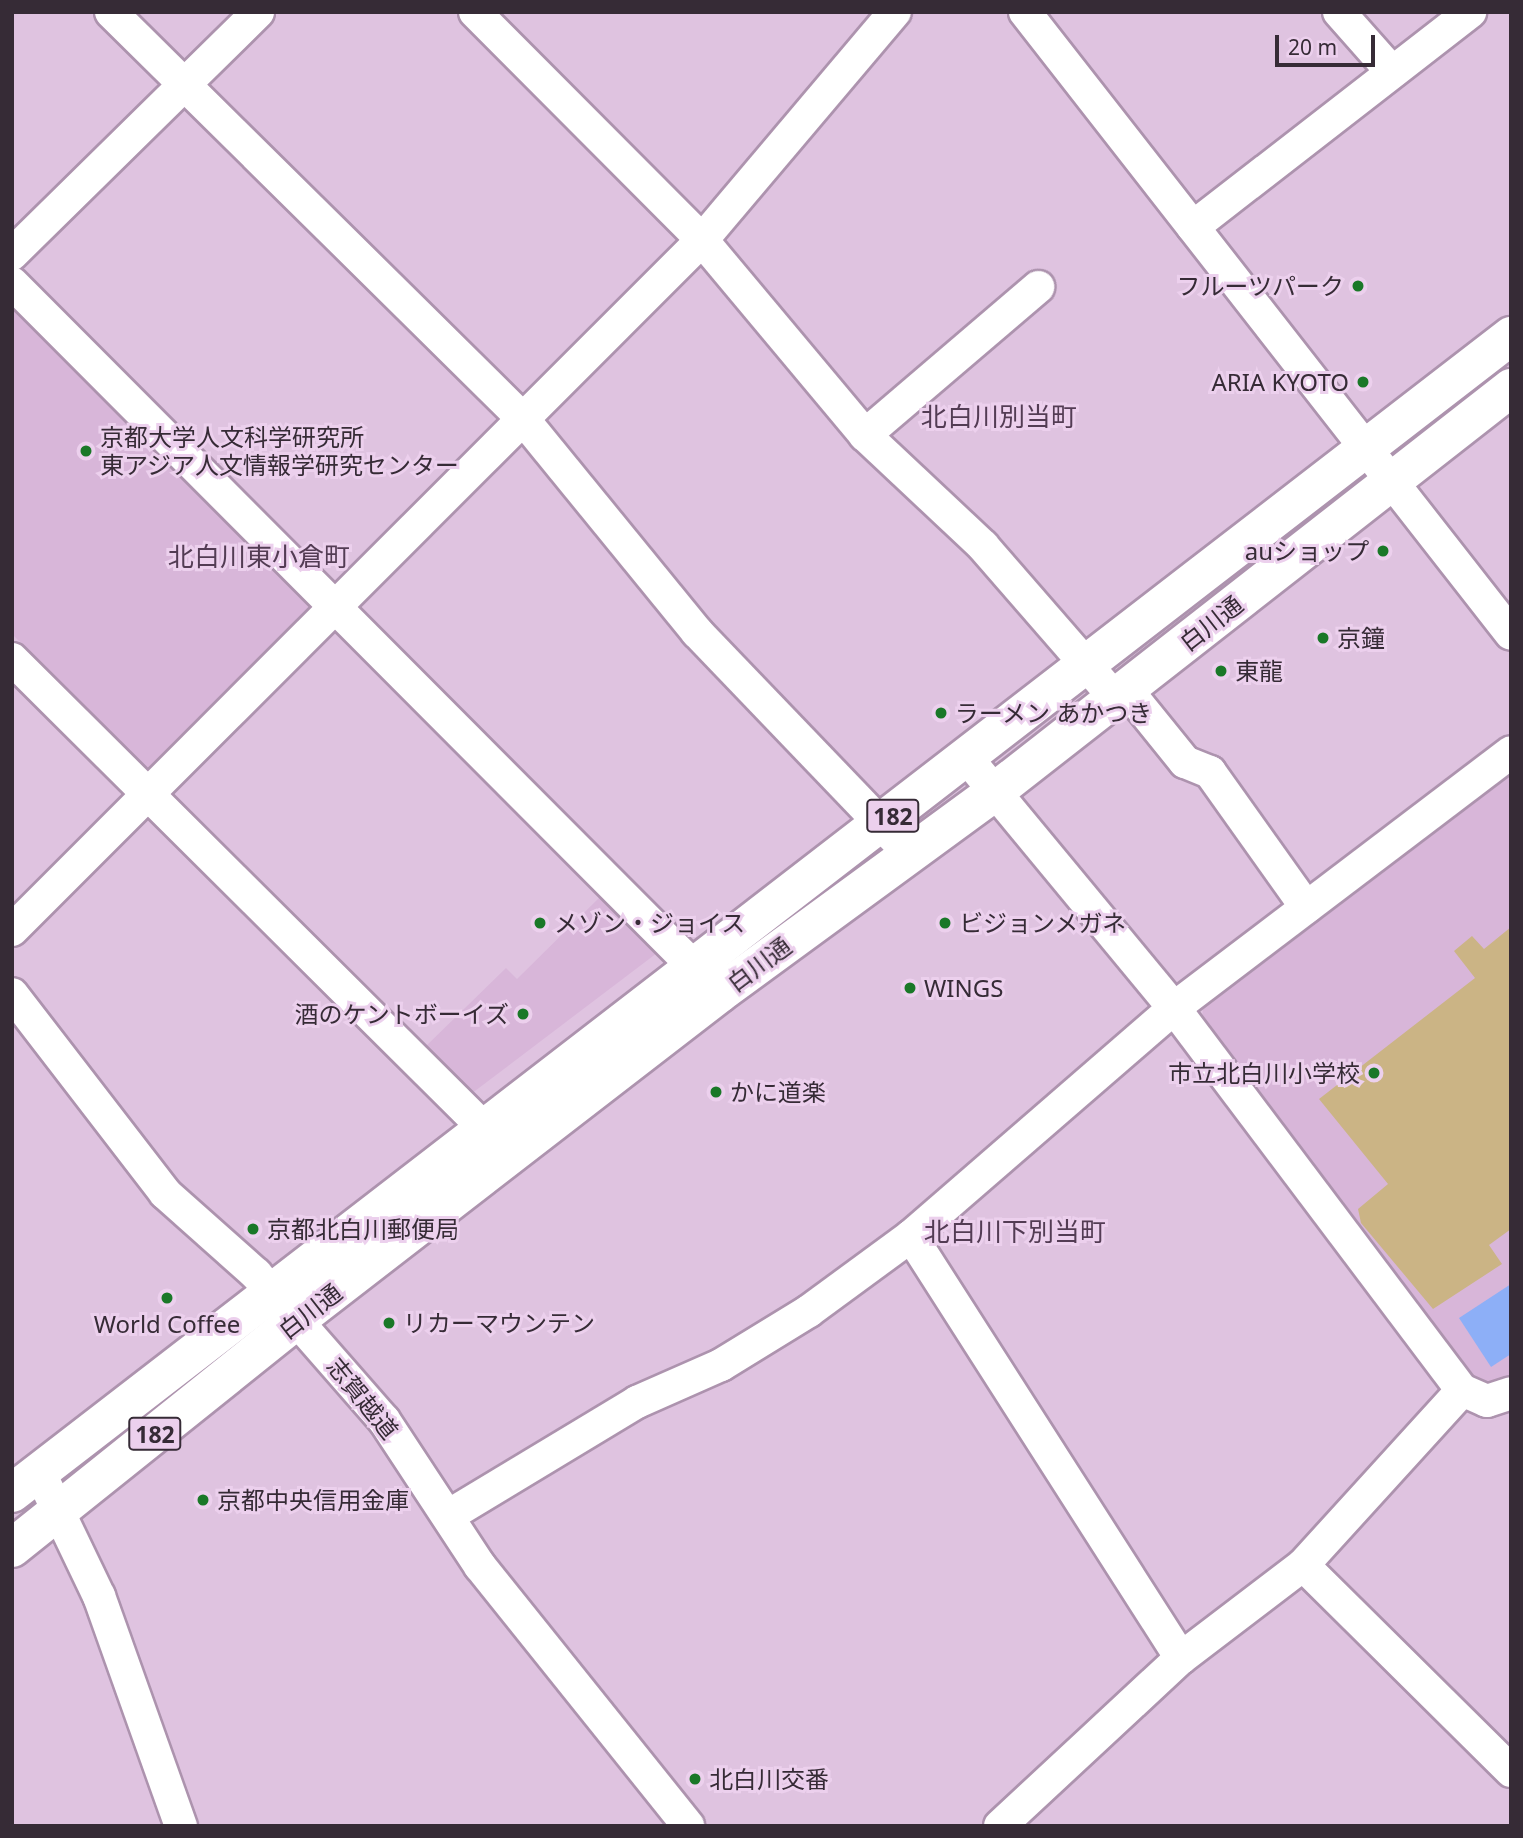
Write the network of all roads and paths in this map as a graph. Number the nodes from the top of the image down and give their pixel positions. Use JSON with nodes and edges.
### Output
{"nodes":[{"id":1,"x":111,"y":12,"type":"edge"},
{"id":2,"x":258,"y":12,"type":"edge"},
{"id":3,"x":475,"y":12,"type":"edge"},
{"id":4,"x":1025,"y":12,"type":"edge"},
{"id":5,"x":1339,"y":12,"type":"edge"},
{"id":6,"x":1470,"y":12,"type":"edge"},
{"id":7,"x":877,"y":18,"type":"edge"},
{"id":8,"x":1392,"y":72,"type":"junction"},
{"id":9,"x":185,"y":85,"type":"junction"},
{"id":10,"x":1193,"y":227,"type":"junction"},
{"id":11,"x":702,"y":240,"type":"junction"},
{"id":12,"x":12,"y":254,"type":"edge"},
{"id":13,"x":12,"y":283,"type":"edge"},
{"id":14,"x":1038,"y":287,"type":"dead end"},
{"id":15,"x":1511,"y":336,"type":"edge"},
{"id":16,"x":1511,"y":388,"type":"edge"},
{"id":17,"x":524,"y":420,"type":"junction"},
{"id":18,"x":865,"y":435,"type":"junction"},
{"id":19,"x":1366,"y":449,"type":"junction"},
{"id":20,"x":1389,"y":482,"type":"junction"},
{"id":21,"x":336,"y":607,"type":"junction"},
{"id":22,"x":1511,"y":634,"type":"edge"},
{"id":23,"x":12,"y":659,"type":"edge"},
{"id":24,"x":1086,"y":661,"type":"junction"},
{"id":25,"x":1121,"y":694,"type":"junction"},
{"id":26,"x":1511,"y":752,"type":"edge"},
{"id":27,"x":967,"y":758,"type":"junction"},
{"id":28,"x":993,"y":793,"type":"junction"},
{"id":29,"x":147,"y":796,"type":"junction"},
{"id":30,"x":884,"y":822,"type":"junction"},
{"id":31,"x":910,"y":854,"type":"junction"},
{"id":32,"x":1306,"y":907,"type":"junction"},
{"id":33,"x":12,"y":930,"type":"edge"},
{"id":34,"x":708,"y":980,"type":"junction"},
{"id":35,"x":12,"y":994,"type":"edge"},
{"id":36,"x":1174,"y":1008,"type":"junction"},
{"id":37,"x":498,"y":1142,"type":"junction"},
{"id":38,"x":911,"y":1236,"type":"junction"},
{"id":39,"x":286,"y":1307,"type":"junction"},
{"id":40,"x":1462,"y":1390,"type":"junction"},
{"id":41,"x":1511,"y":1393,"type":"edge"},
{"id":42,"x":26,"y":1482,"type":"edge"},
{"id":43,"x":60,"y":1511,"type":"junction"},
{"id":44,"x":448,"y":1516,"type":"junction"},
{"id":45,"x":12,"y":1548,"type":"edge"},
{"id":46,"x":1303,"y":1565,"type":"junction"},
{"id":47,"x":1181,"y":1658,"type":"junction"},
{"id":48,"x":1510,"y":1770,"type":"edge"},
{"id":49,"x":181,"y":1826,"type":"edge"},
{"id":50,"x":688,"y":1826,"type":"edge"},
{"id":51,"x":1000,"y":1826,"type":"edge"}],
"edges":[{"from":1,"to":9,"type":"street"},
{"from":2,"to":9,"type":"street"},
{"from":3,"to":11,"type":"street"},
{"from":4,"to":10,"type":"street"},
{"from":5,"to":8,"type":"street"},
{"from":6,"to":8,"type":"street"},
{"from":7,"to":11,"type":"street"},
{"from":8,"to":10,"type":"street"},
{"from":9,"to":12,"type":"street"},
{"from":9,"to":17,"type":"street"},
{"from":10,"to":19,"type":"street"},
{"from":11,"to":17,"type":"street"},
{"from":11,"to":18,"type":"street"},
{"from":13,"to":21,"type":"street"},
{"from":14,"to":18,"type":"street"},
{"from":15,"to":19,"type":"main road","name":"白川通","number":"182"},
{"from":16,"to":20,"type":"main road","name":"白川通","number":"182"},
{"from":17,"to":21,"type":"street"},
{"from":17,"to":30,"type":"street"},
{"from":18,"to":24,"type":"street"},
{"from":19,"to":20,"type":"street"},
{"from":19,"to":24,"type":"main road","name":"白川通","number":"182"},
{"from":20,"to":22,"type":"street"},
{"from":20,"to":25,"type":"main road","name":"白川通","number":"182"},
{"from":21,"to":29,"type":"street"},
{"from":21,"to":34,"type":"street"},
{"from":23,"to":29,"type":"street"},
{"from":24,"to":25,"type":"street"},
{"from":24,"to":27,"type":"main road","name":"白川通","number":"182"},
{"from":25,"to":28,"type":"main road","name":"白川通","number":"182"},
{"from":25,"to":32,"type":"street"},
{"from":26,"to":32,"type":"street"},
{"from":27,"to":28,"type":"street"},
{"from":27,"to":30,"type":"main road","name":"白川通","number":"182"},
{"from":28,"to":31,"type":"main road","name":"白川通","number":"182"},
{"from":28,"to":36,"type":"street"},
{"from":29,"to":33,"type":"street"},
{"from":29,"to":37,"type":"street"},
{"from":30,"to":31,"type":"street"},
{"from":30,"to":34,"type":"main road","name":"白川通","number":"182"},
{"from":31,"to":34,"type":"main road","name":"白川通","number":"182"},
{"from":32,"to":36,"type":"street"},
{"from":34,"to":37,"type":"main road","name":"白川通","number":"182"},
{"from":35,"to":39,"type":"street","name":"志賀越道"},
{"from":36,"to":38,"type":"street"},
{"from":36,"to":40,"type":"street"},
{"from":37,"to":39,"type":"main road","name":"白川通","number":"182"},
{"from":38,"to":44,"type":"street"},
{"from":38,"to":47,"type":"street"},
{"from":39,"to":42,"type":"main road","name":"白川通","number":"182"},
{"from":39,"to":43,"type":"main road","name":"白川通","number":"182"},
{"from":39,"to":44,"type":"street","name":"志賀越道"},
{"from":40,"to":41,"type":"street"},
{"from":40,"to":46,"type":"street"},
{"from":42,"to":43,"type":"street"},
{"from":43,"to":45,"type":"main road","name":"白川通","number":"182"},
{"from":43,"to":49,"type":"street"},
{"from":44,"to":50,"type":"street","name":"志賀越道"},
{"from":46,"to":47,"type":"street"},
{"from":46,"to":48,"type":"street"},
{"from":47,"to":51,"type":"street"}]}
